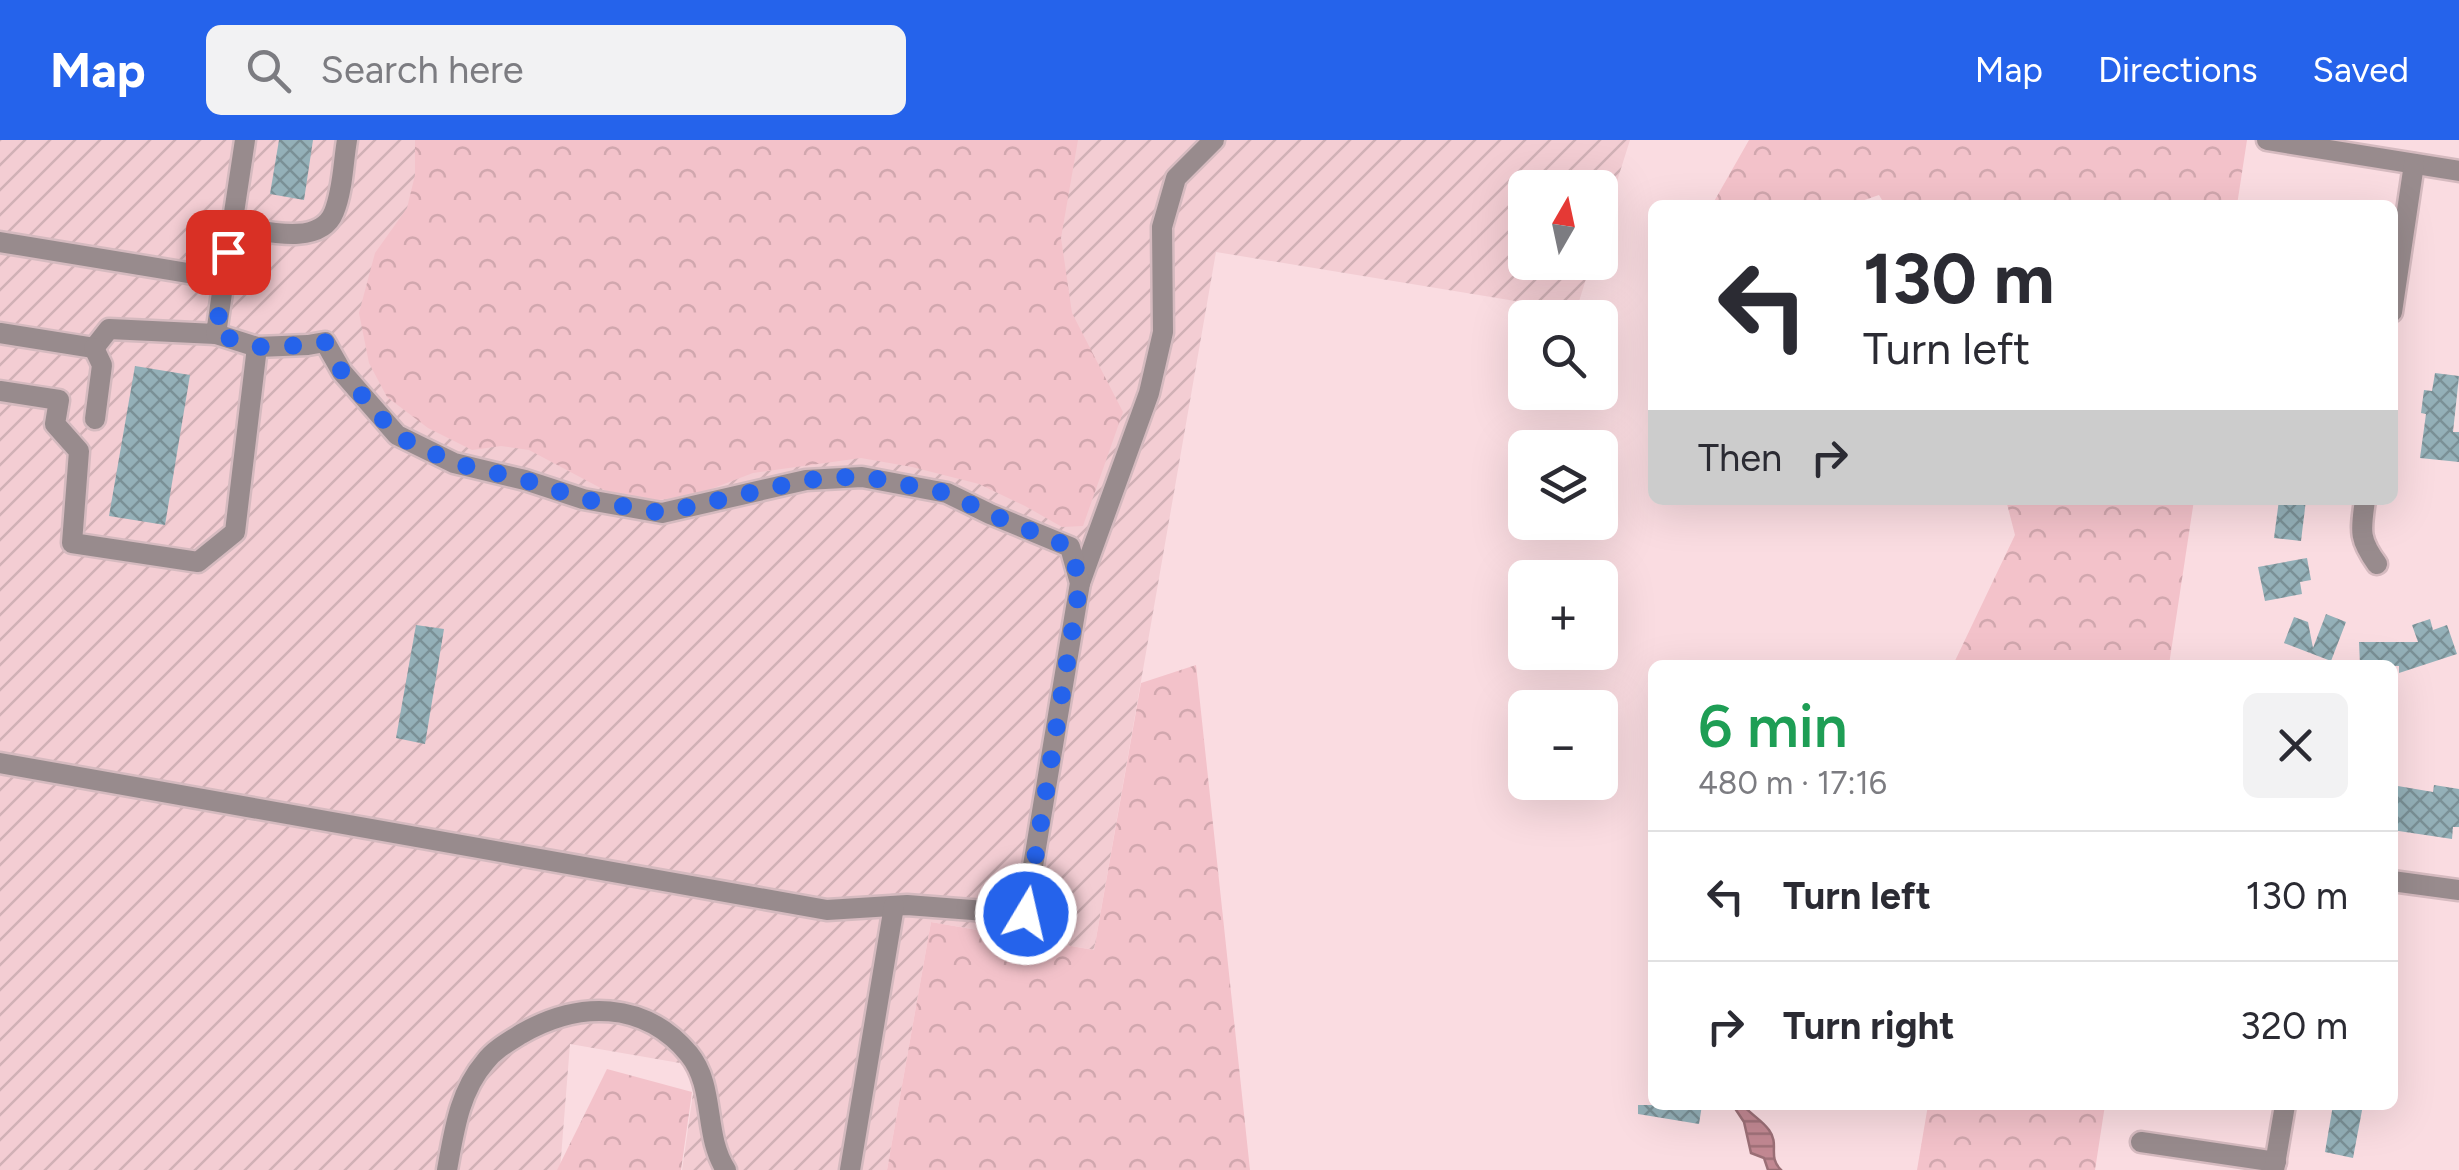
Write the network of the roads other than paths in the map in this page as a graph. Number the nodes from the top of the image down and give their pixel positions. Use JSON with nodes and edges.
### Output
{"nodes":[{"id":1,"x":245,"y":140,"type":"edge"},
{"id":2,"x":347,"y":140,"type":"edge"},
{"id":3,"x":1214,"y":140,"type":"edge"},
{"id":4,"x":2267,"y":140,"type":"edge"},
{"id":5,"x":2414,"y":164,"type":"junction"},
{"id":6,"x":2459,"y":171,"type":"edge"},
{"id":7,"x":231,"y":226,"type":"junction"},
{"id":8,"x":0,"y":242,"type":"edge"},
{"id":9,"x":2398,"y":272,"type":"edge"},
{"id":10,"x":224,"y":279,"type":"junction"},
{"id":11,"x":0,"y":333,"type":"edge"},
{"id":12,"x":216,"y":334,"type":"junction"},
{"id":13,"x":257,"y":347,"type":"junction"},
{"id":14,"x":94,"y":348,"type":"junction"},
{"id":15,"x":0,"y":391,"type":"edge"},
{"id":16,"x":95,"y":419,"type":"dead end"},
{"id":17,"x":2365,"y":505,"type":"edge"},
{"id":18,"x":2377,"y":564,"type":"dead end"},
{"id":19,"x":1080,"y":583,"type":"junction"},
{"id":20,"x":0,"y":763,"type":"edge"},
{"id":21,"x":2398,"y":881,"type":"edge"},
{"id":22,"x":2459,"y":890,"type":"edge"},
{"id":23,"x":894,"y":906,"type":"junction"},
{"id":24,"x":2284,"y":1110,"type":"edge"},
{"id":25,"x":2141,"y":1142,"type":"dead end"},
{"id":26,"x":2275,"y":1166,"type":"edge"},
{"id":27,"x":448,"y":1170,"type":"edge"},
{"id":28,"x":726,"y":1170,"type":"edge"},
{"id":29,"x":850,"y":1170,"type":"edge"}],
"edges":[{"from":1,"to":7,"type":"street"},
{"from":2,"to":7,"type":"street"},
{"from":3,"to":19,"type":"street"},
{"from":4,"to":5,"type":"street"},
{"from":5,"to":6,"type":"street"},
{"from":5,"to":9,"type":"street"},
{"from":7,"to":10,"type":"street"},
{"from":8,"to":10,"type":"street"},
{"from":10,"to":12,"type":"street"},
{"from":11,"to":14,"type":"street"},
{"from":12,"to":13,"type":"street"},
{"from":12,"to":14,"type":"street"},
{"from":13,"to":15,"type":"street"},
{"from":13,"to":19,"type":"street"},
{"from":14,"to":16,"type":"street"},
{"from":17,"to":18,"type":"street"},
{"from":19,"to":23,"type":"street"},
{"from":20,"to":23,"type":"street"},
{"from":21,"to":22,"type":"street"},
{"from":23,"to":29,"type":"street"},
{"from":24,"to":26,"type":"street"},
{"from":25,"to":26,"type":"street"},
{"from":27,"to":28,"type":"street"}]}
